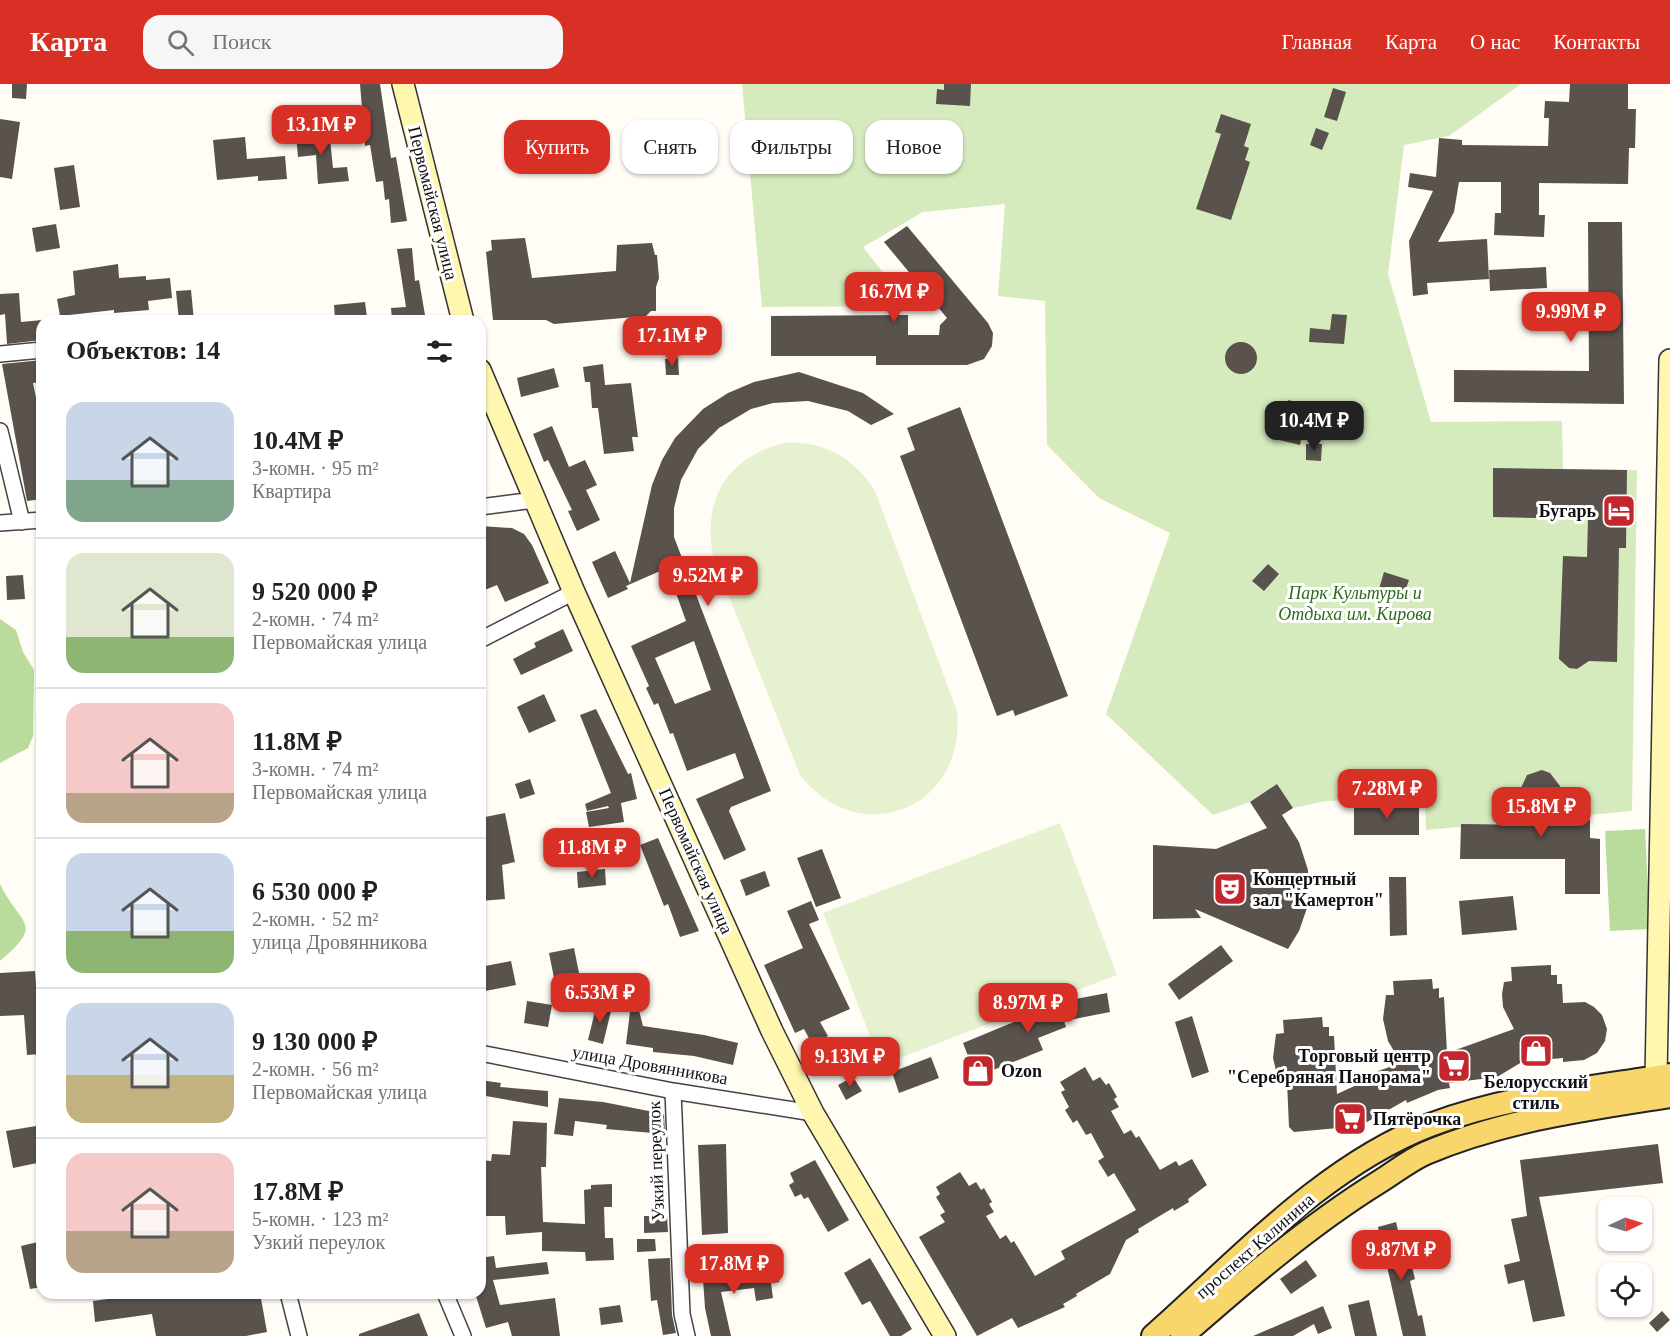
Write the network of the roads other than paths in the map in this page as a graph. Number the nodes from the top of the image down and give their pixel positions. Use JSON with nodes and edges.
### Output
{"nodes":[{"id":1,"x":403,"y":84,"type":"edge"},
{"id":2,"x":461,"y":315,"type":"edge"},
{"id":3,"x":36,"y":351,"type":"edge"},
{"id":4,"x":0,"y":354,"type":"edge"},
{"id":5,"x":1670,"y":360,"type":"edge"},
{"id":6,"x":486,"y":384,"type":"edge"},
{"id":7,"x":0,"y":431,"type":"edge"},
{"id":8,"x":534,"y":500,"type":"junction"},
{"id":9,"x":486,"y":506,"type":"edge"},
{"id":10,"x":36,"y":521,"type":"edge"},
{"id":11,"x":22,"y":522,"type":"junction"},
{"id":12,"x":0,"y":523,"type":"edge"},
{"id":13,"x":574,"y":592,"type":"junction"},
{"id":14,"x":486,"y":637,"type":"edge"},
{"id":15,"x":486,"y":1054,"type":"edge"},
{"id":16,"x":1663,"y":1076,"type":"edge"},
{"id":17,"x":673,"y":1091,"type":"junction"},
{"id":18,"x":1670,"y":1096,"type":"edge"},
{"id":19,"x":813,"y":1113,"type":"junction"},
{"id":20,"x":290,"y":1299,"type":"edge"},
{"id":21,"x":448,"y":1299,"type":"edge"},
{"id":22,"x":299,"y":1336,"type":"edge"},
{"id":23,"x":463,"y":1336,"type":"edge"},
{"id":24,"x":687,"y":1336,"type":"edge"},
{"id":25,"x":945,"y":1336,"type":"edge"},
{"id":26,"x":1153,"y":1336,"type":"edge"},
{"id":27,"x":1182,"y":1336,"type":"edge"}],
"edges":[{"from":1,"to":2,"type":"street","name":"Первомайская улица"},
{"from":3,"to":4,"type":"street"},
{"from":5,"to":16,"type":"street"},
{"from":6,"to":8,"type":"street","name":"Первомайская улица"},
{"from":7,"to":11,"type":"street"},
{"from":8,"to":9,"type":"street"},
{"from":8,"to":13,"type":"street","name":"Первомайская улица"},
{"from":10,"to":11,"type":"street"},
{"from":11,"to":12,"type":"street"},
{"from":13,"to":14,"type":"street"},
{"from":13,"to":19,"type":"street","name":"Первомайская улица"},
{"from":15,"to":17,"type":"street","name":"улица Дровянникова"},
{"from":16,"to":26,"type":"main road","name":"проспект Калинина"},
{"from":17,"to":19,"type":"street","name":"улица Дровянникова"},
{"from":17,"to":24,"type":"street","name":"Узкий переулок"},
{"from":18,"to":27,"type":"main road","name":"проспект Калинина"},
{"from":19,"to":25,"type":"street","name":"Первомайская улица"},
{"from":20,"to":22,"type":"street"},
{"from":21,"to":23,"type":"street"}]}
